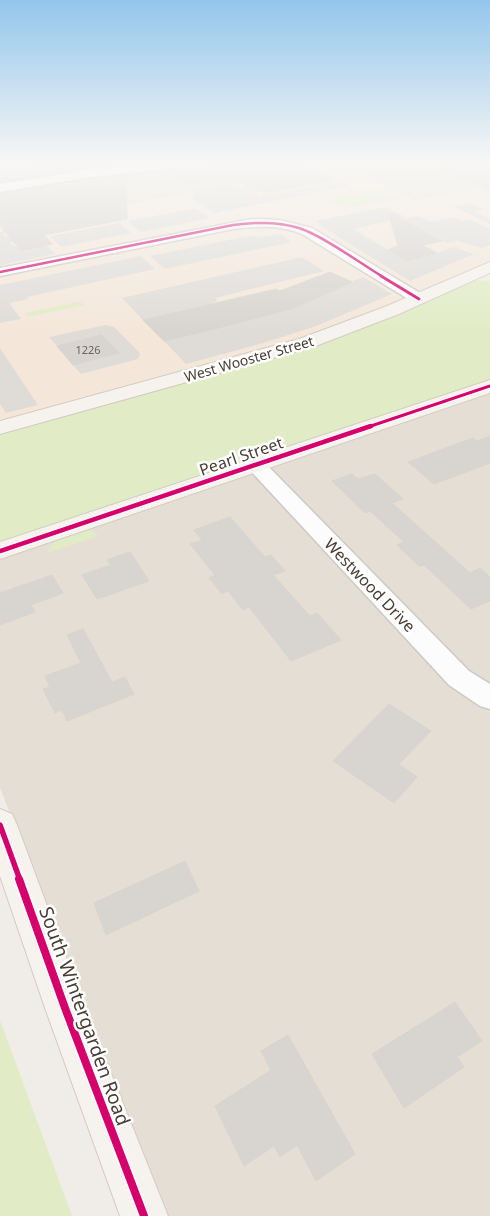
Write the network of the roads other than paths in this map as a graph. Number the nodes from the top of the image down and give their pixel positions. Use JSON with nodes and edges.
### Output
{"nodes":[{"id":1,"x":490,"y":267,"type":"edge"},
{"id":2,"x":0,"y":272,"type":"edge"},
{"id":3,"x":419,"y":299,"type":"junction"},
{"id":4,"x":490,"y":386,"type":"edge"},
{"id":5,"x":0,"y":428,"type":"edge"},
{"id":6,"x":255,"y":464,"type":"junction"},
{"id":7,"x":0,"y":551,"type":"edge"},
{"id":8,"x":490,"y":698,"type":"edge"},
{"id":9,"x":0,"y":826,"type":"edge"},
{"id":10,"x":144,"y":1216,"type":"edge"}],
"edges":[{"from":1,"to":3,"type":"street","name":"West Wooster Street"},
{"from":2,"to":3,"type":"street"},
{"from":3,"to":5,"type":"street","name":"West Wooster Street"},
{"from":4,"to":6,"type":"street","name":"Pearl Street"},
{"from":6,"to":7,"type":"street","name":"Pearl Street"},
{"from":6,"to":8,"type":"street","name":"Westwood Drive"},
{"from":9,"to":10,"type":"street","name":"South Wintergarden Road"}]}
